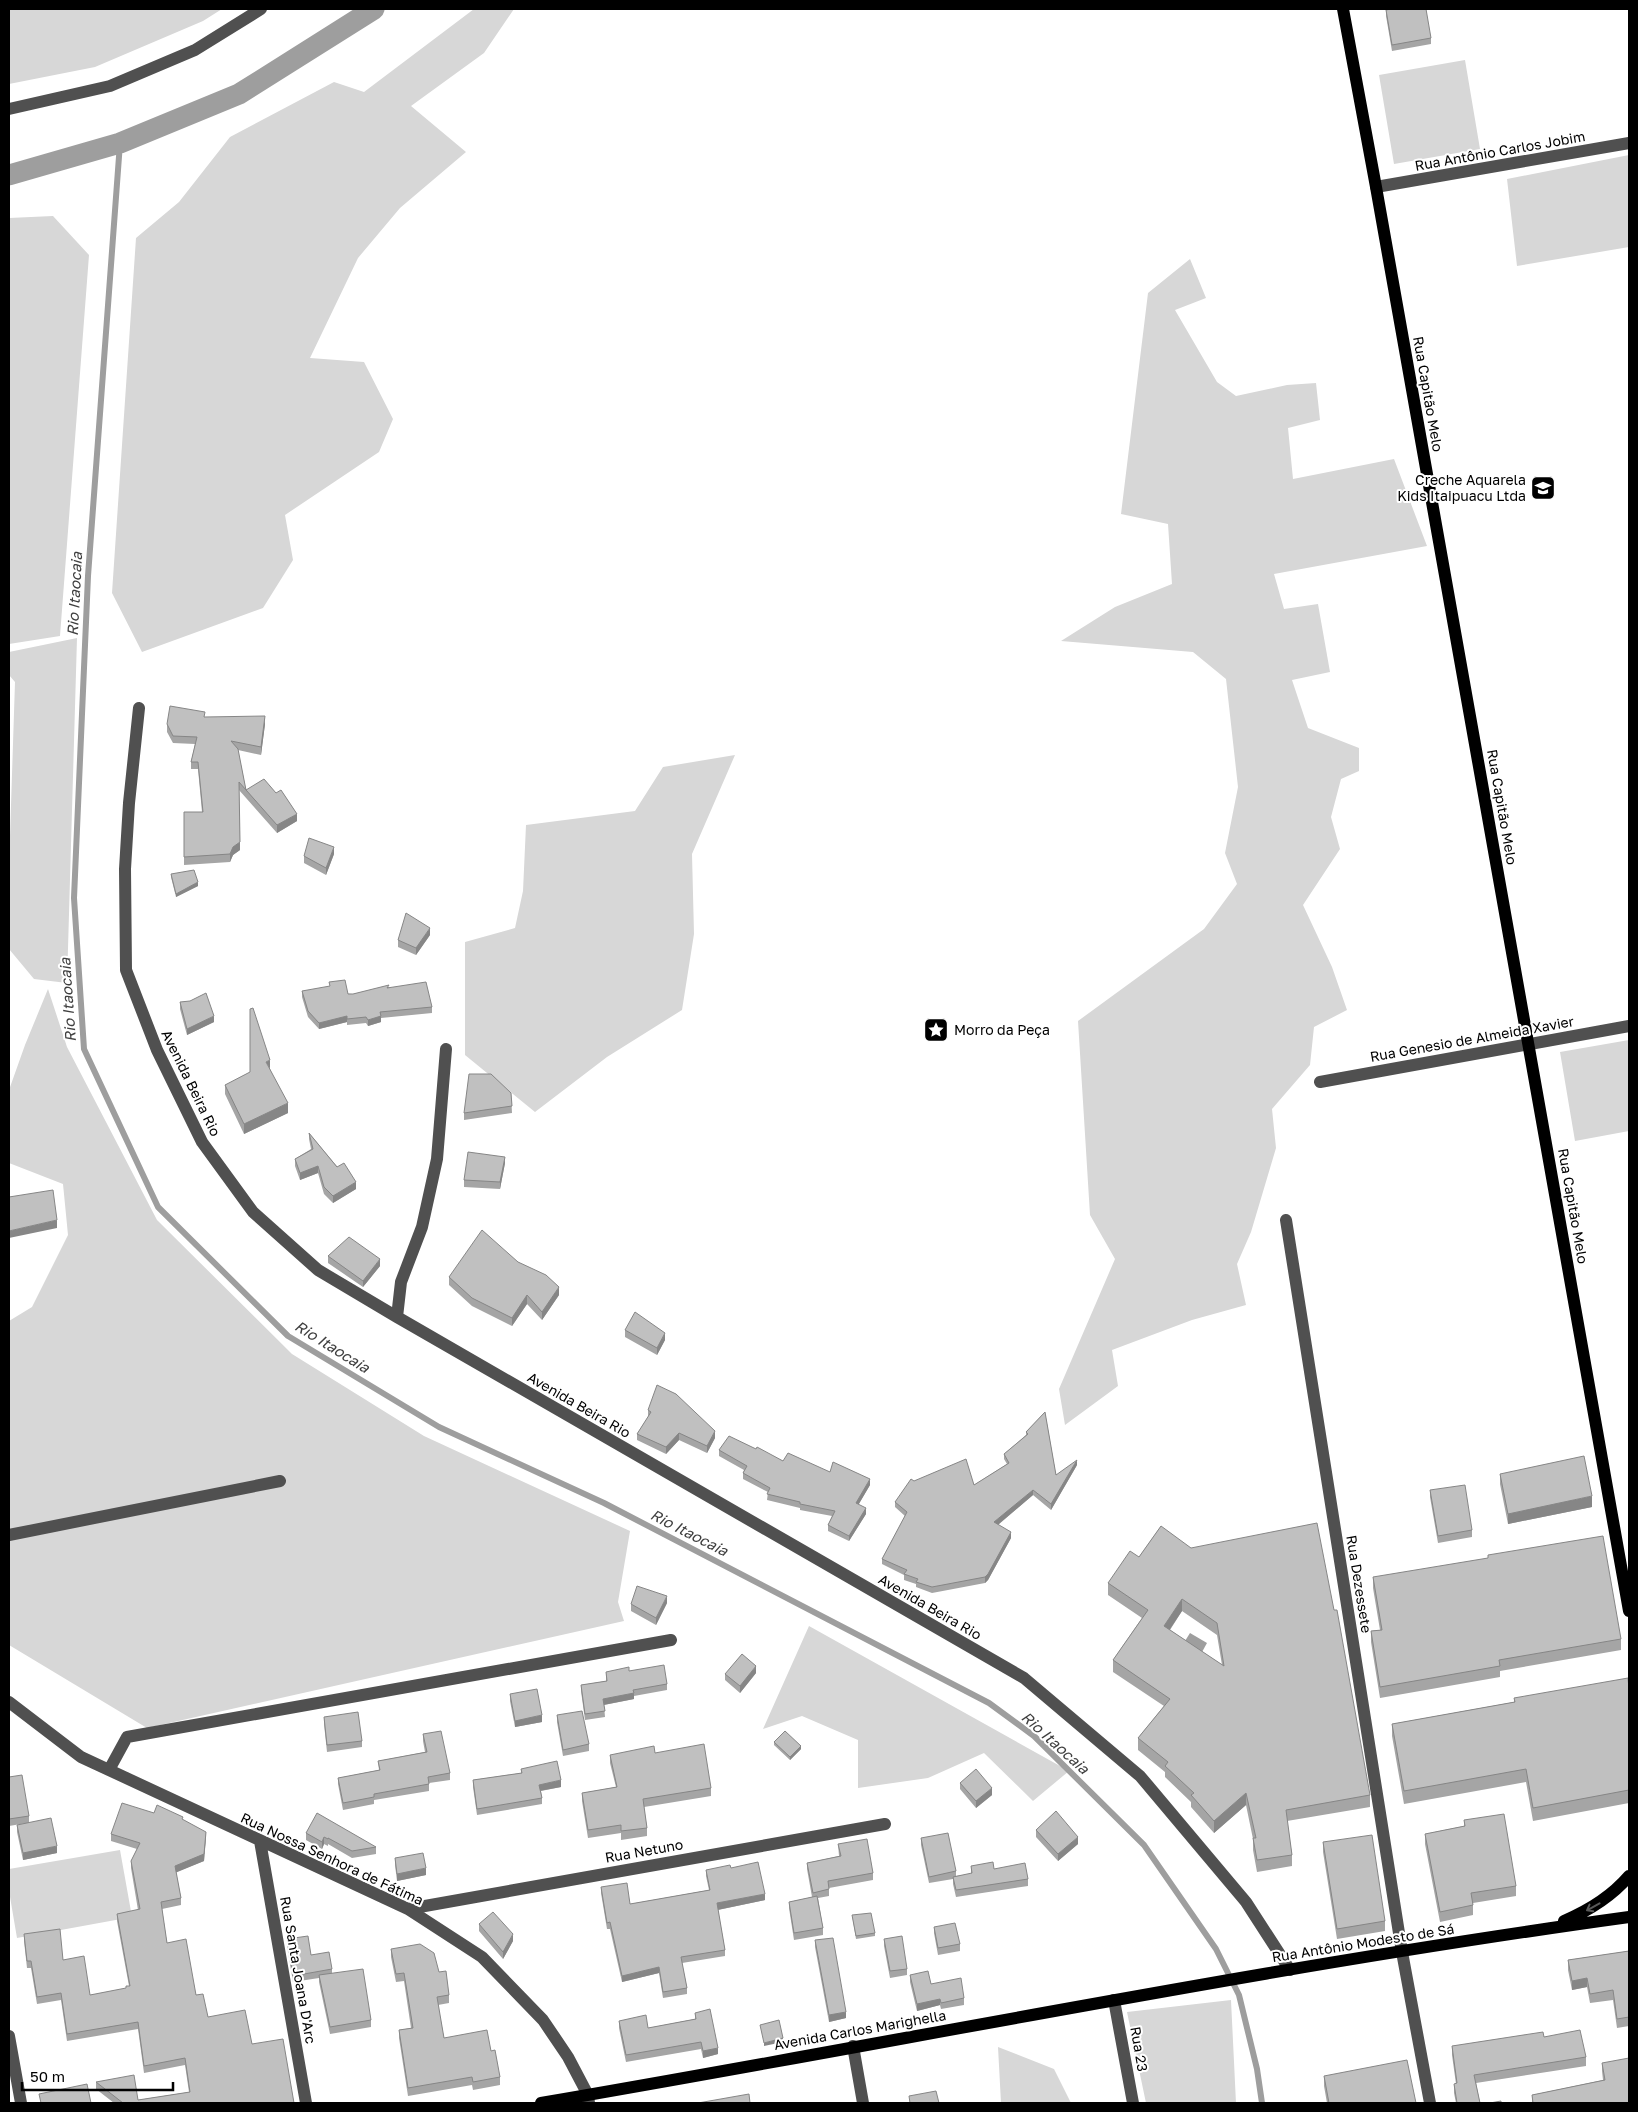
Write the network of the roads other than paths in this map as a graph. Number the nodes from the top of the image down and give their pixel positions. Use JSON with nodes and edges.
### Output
{"nodes":[{"id":1,"x":261,"y":9,"type":"edge"},
{"id":2,"x":1343,"y":9,"type":"edge"},
{"id":3,"x":9,"y":109,"type":"edge"},
{"id":4,"x":1629,"y":143,"type":"edge"},
{"id":5,"x":1376,"y":187,"type":"junction"},
{"id":6,"x":139,"y":708,"type":"dead end"},
{"id":7,"x":1629,"y":1026,"type":"edge"},
{"id":8,"x":1529,"y":1044,"type":"junction"},
{"id":9,"x":446,"y":1049,"type":"dead end"},
{"id":10,"x":1320,"y":1082,"type":"dead end"},
{"id":11,"x":1286,"y":1220,"type":"dead end"},
{"id":12,"x":397,"y":1317,"type":"junction"},
{"id":13,"x":280,"y":1481,"type":"dead end"},
{"id":14,"x":9,"y":1535,"type":"edge"},
{"id":15,"x":1629,"y":1611,"type":"edge"},
{"id":16,"x":670,"y":1640,"type":"dead end"},
{"id":17,"x":9,"y":1702,"type":"edge"},
{"id":18,"x":109,"y":1770,"type":"junction"},
{"id":19,"x":885,"y":1824,"type":"dead end"},
{"id":20,"x":260,"y":1841,"type":"junction"},
{"id":21,"x":1629,"y":1878,"type":"edge"},
{"id":22,"x":1629,"y":1893,"type":"edge"},
{"id":23,"x":408,"y":1909,"type":"junction"},
{"id":24,"x":1629,"y":1916,"type":"edge"},
{"id":25,"x":1548,"y":1928,"type":"junction"},
{"id":26,"x":1402,"y":1952,"type":"junction"},
{"id":27,"x":1290,"y":1970,"type":"junction"},
{"id":28,"x":1183,"y":1988,"type":"joint"},
{"id":29,"x":1114,"y":2000,"type":"junction"},
{"id":30,"x":9,"y":2036,"type":"edge"},
{"id":31,"x":853,"y":2046,"type":"junction"},
{"id":32,"x":589,"y":2099,"type":"edge"},
{"id":33,"x":21,"y":2103,"type":"edge"},
{"id":34,"x":306,"y":2103,"type":"edge"},
{"id":35,"x":541,"y":2103,"type":"edge"},
{"id":36,"x":863,"y":2103,"type":"edge"},
{"id":37,"x":1133,"y":2103,"type":"edge"},
{"id":38,"x":1430,"y":2103,"type":"edge"}],
"edges":[{"from":1,"to":3,"type":"street"},
{"from":2,"to":5,"type":"main road","name":"Rua Capitão Melo"},
{"from":4,"to":5,"type":"street","name":"Rua Antônio Carlos Jobim"},
{"from":5,"to":8,"type":"main road","name":"Rua Capitão Melo"},
{"from":6,"to":12,"type":"street","name":"Avenida Beira Rio"},
{"from":7,"to":8,"type":"street","name":"Rua Genesio de Almeida Xavier"},
{"from":8,"to":10,"type":"street","name":"Rua Genesio de Almeida Xavier"},
{"from":8,"to":15,"type":"main road","name":"Rua Capitão Melo"},
{"from":9,"to":12,"type":"street"},
{"from":11,"to":26,"type":"street","name":"Rua Dezessete"},
{"from":12,"to":27,"type":"street","name":"Avenida Beira Rio"},
{"from":13,"to":14,"type":"street"},
{"from":16,"to":18,"type":"street"},
{"from":17,"to":18,"type":"street","name":"Rua Nossa Senhora de Fátima"},
{"from":18,"to":20,"type":"street","name":"Rua Nossa Senhora de Fátima"},
{"from":19,"to":23,"type":"street","name":"Rua Netuno"},
{"from":20,"to":23,"type":"street","name":"Rua Nossa Senhora de Fátima"},
{"from":20,"to":34,"type":"street","name":"Rua Santa Joana D'Arc"},
{"from":21,"to":22,"type":"main road"},
{"from":21,"to":25,"type":"main road","name":"Rua Antônio Modesto de Sá","one_way":true},
{"from":23,"to":32,"type":"street","name":"Rua Nossa Senhora de Fátima"},
{"from":24,"to":25,"type":"main road","name":"Rua Antônio Modesto de Sá"},
{"from":25,"to":26,"type":"main road","name":"Rua Antônio Modesto de Sá"},
{"from":26,"to":27,"type":"main road","name":"Rua Antônio Modesto de Sá"},
{"from":26,"to":38,"type":"street","name":"Rua Dezessete"},
{"from":27,"to":28,"type":"main road","name":"Rua Antônio Modesto de Sá"},
{"from":28,"to":29,"type":"main road","name":"Avenida Carlos Marighella"},
{"from":29,"to":31,"type":"main road","name":"Avenida Carlos Marighella"},
{"from":29,"to":37,"type":"street","name":"Rua 23"},
{"from":30,"to":33,"type":"street"},
{"from":31,"to":32,"type":"main road","name":"Avenida Carlos Marighella"},
{"from":31,"to":36,"type":"street"},
{"from":32,"to":35,"type":"main road","name":"Avenida Carlos Marighella"}]}
